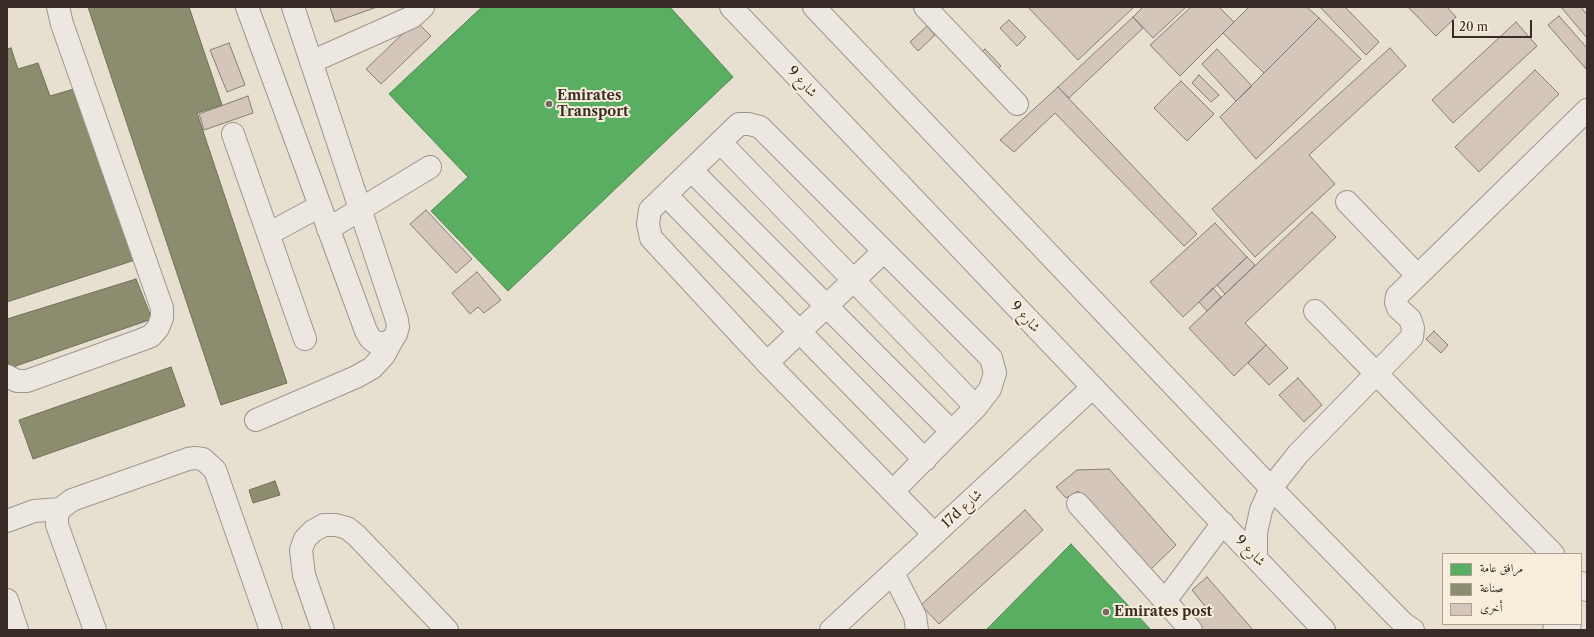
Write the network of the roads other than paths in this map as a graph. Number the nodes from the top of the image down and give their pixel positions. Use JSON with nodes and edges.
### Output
{"nodes":[{"id":1,"x":58,"y":7,"type":"edge"},
{"id":2,"x":247,"y":7,"type":"edge"},
{"id":3,"x":293,"y":7,"type":"edge"},
{"id":4,"x":423,"y":7,"type":"edge"},
{"id":5,"x":731,"y":7,"type":"edge"},
{"id":6,"x":814,"y":7,"type":"edge"},
{"id":7,"x":925,"y":7,"type":"edge"},
{"id":8,"x":311,"y":62,"type":"junction"},
{"id":9,"x":1017,"y":104,"type":"dead end"},
{"id":10,"x":1587,"y":110,"type":"edge"},
{"id":11,"x":233,"y":134,"type":"dead end"},
{"id":12,"x":720,"y":142,"type":"junction"},
{"id":13,"x":430,"y":167,"type":"dead end"},
{"id":14,"x":692,"y":170,"type":"junction"},
{"id":15,"x":666,"y":195,"type":"junction"},
{"id":16,"x":1347,"y":202,"type":"dead end"},
{"id":17,"x":320,"y":206,"type":"junction"},
{"id":18,"x":360,"y":210,"type":"junction"},
{"id":19,"x":328,"y":229,"type":"junction"},
{"id":20,"x":268,"y":234,"type":"junction"},
{"id":21,"x":884,"y":251,"type":"junction"},
{"id":22,"x":1417,"y":275,"type":"junction"},
{"id":23,"x":854,"y":280,"type":"junction"},
{"id":24,"x":826,"y":306,"type":"junction"},
{"id":25,"x":1315,"y":311,"type":"dead end"},
{"id":26,"x":799,"y":332,"type":"junction"},
{"id":27,"x":305,"y":339,"type":"dead end"},
{"id":28,"x":392,"y":340,"type":"junction"},
{"id":29,"x":767,"y":363,"type":"junction"},
{"id":30,"x":1377,"y":374,"type":"junction"},
{"id":31,"x":7,"y":376,"type":"edge"},
{"id":32,"x":1092,"y":388,"type":"junction"},
{"id":33,"x":976,"y":407,"type":"junction"},
{"id":34,"x":256,"y":420,"type":"dead end"},
{"id":35,"x":951,"y":431,"type":"junction"},
{"id":36,"x":925,"y":460,"type":"junction"},
{"id":37,"x":1271,"y":488,"type":"junction"},
{"id":38,"x":893,"y":491,"type":"junction"},
{"id":39,"x":1078,"y":504,"type":"dead end"},
{"id":40,"x":60,"y":509,"type":"junction"},
{"id":41,"x":7,"y":521,"type":"edge"},
{"id":42,"x":1223,"y":523,"type":"junction"},
{"id":43,"x":934,"y":534,"type":"junction"},
{"id":44,"x":1552,"y":553,"type":"edge"},
{"id":45,"x":1256,"y":557,"type":"junction"},
{"id":46,"x":893,"y":573,"type":"junction"},
{"id":47,"x":7,"y":600,"type":"edge"},
{"id":48,"x":1165,"y":601,"type":"junction"},
{"id":49,"x":1567,"y":625,"type":"edge"},
{"id":50,"x":1587,"y":625,"type":"edge"},
{"id":51,"x":1323,"y":629,"type":"edge"},
{"id":52,"x":17,"y":630,"type":"edge"},
{"id":53,"x":95,"y":630,"type":"edge"},
{"id":54,"x":270,"y":630,"type":"edge"},
{"id":55,"x":323,"y":630,"type":"edge"},
{"id":56,"x":447,"y":630,"type":"edge"},
{"id":57,"x":831,"y":630,"type":"edge"},
{"id":58,"x":917,"y":630,"type":"edge"},
{"id":59,"x":1191,"y":630,"type":"edge"},
{"id":60,"x":1413,"y":630,"type":"edge"},
{"id":61,"x":1554,"y":630,"type":"edge"},
{"id":62,"x":1582,"y":630,"type":"edge"}],
"edges":[{"from":1,"to":31,"type":"street"},
{"from":2,"to":17,"type":"street"},
{"from":3,"to":8,"type":"street"},
{"from":4,"to":8,"type":"street"},
{"from":5,"to":32,"type":"street","name":"شارع 9"},
{"from":6,"to":37,"type":"street"},
{"from":7,"to":9,"type":"street"},
{"from":8,"to":18,"type":"street"},
{"from":10,"to":22,"type":"street"},
{"from":11,"to":20,"type":"street"},
{"from":12,"to":14,"type":"street"},
{"from":12,"to":21,"type":"street"},
{"from":12,"to":23,"type":"street"},
{"from":13,"to":18,"type":"street"},
{"from":14,"to":15,"type":"street"},
{"from":14,"to":24,"type":"street"},
{"from":15,"to":26,"type":"street"},
{"from":15,"to":29,"type":"street"},
{"from":16,"to":22,"type":"street"},
{"from":17,"to":19,"type":"street"},
{"from":17,"to":20,"type":"street"},
{"from":18,"to":19,"type":"street"},
{"from":18,"to":28,"type":"street"},
{"from":19,"to":28,"type":"street"},
{"from":20,"to":27,"type":"street"},
{"from":21,"to":23,"type":"street"},
{"from":21,"to":33,"type":"street"},
{"from":22,"to":30,"type":"street"},
{"from":23,"to":24,"type":"street"},
{"from":23,"to":33,"type":"street"},
{"from":24,"to":26,"type":"street"},
{"from":24,"to":35,"type":"street"},
{"from":25,"to":30,"type":"street"},
{"from":26,"to":29,"type":"street"},
{"from":26,"to":36,"type":"street"},
{"from":28,"to":34,"type":"street"},
{"from":29,"to":38,"type":"street"},
{"from":30,"to":37,"type":"street"},
{"from":30,"to":44,"type":"street"},
{"from":32,"to":42,"type":"street","name":"شارع 9"},
{"from":32,"to":43,"type":"street","name":"17d شارع"},
{"from":33,"to":35,"type":"street"},
{"from":35,"to":36,"type":"street"},
{"from":36,"to":38,"type":"street"},
{"from":37,"to":45,"type":"street"},
{"from":37,"to":60,"type":"street"},
{"from":38,"to":43,"type":"street"},
{"from":39,"to":48,"type":"street"},
{"from":40,"to":41,"type":"street"},
{"from":40,"to":53,"type":"street"},
{"from":40,"to":54,"type":"street"},
{"from":42,"to":45,"type":"street","name":"شارع 9"},
{"from":42,"to":48,"type":"street"},
{"from":43,"to":46,"type":"street","name":"17d شارع"},
{"from":45,"to":51,"type":"street","name":"شارع 9"},
{"from":46,"to":57,"type":"street","name":"17d شارع"},
{"from":46,"to":58,"type":"street"},
{"from":47,"to":52,"type":"street"},
{"from":48,"to":59,"type":"street"},
{"from":49,"to":61,"type":"street"},
{"from":50,"to":62,"type":"street"},
{"from":55,"to":56,"type":"street"}]}
